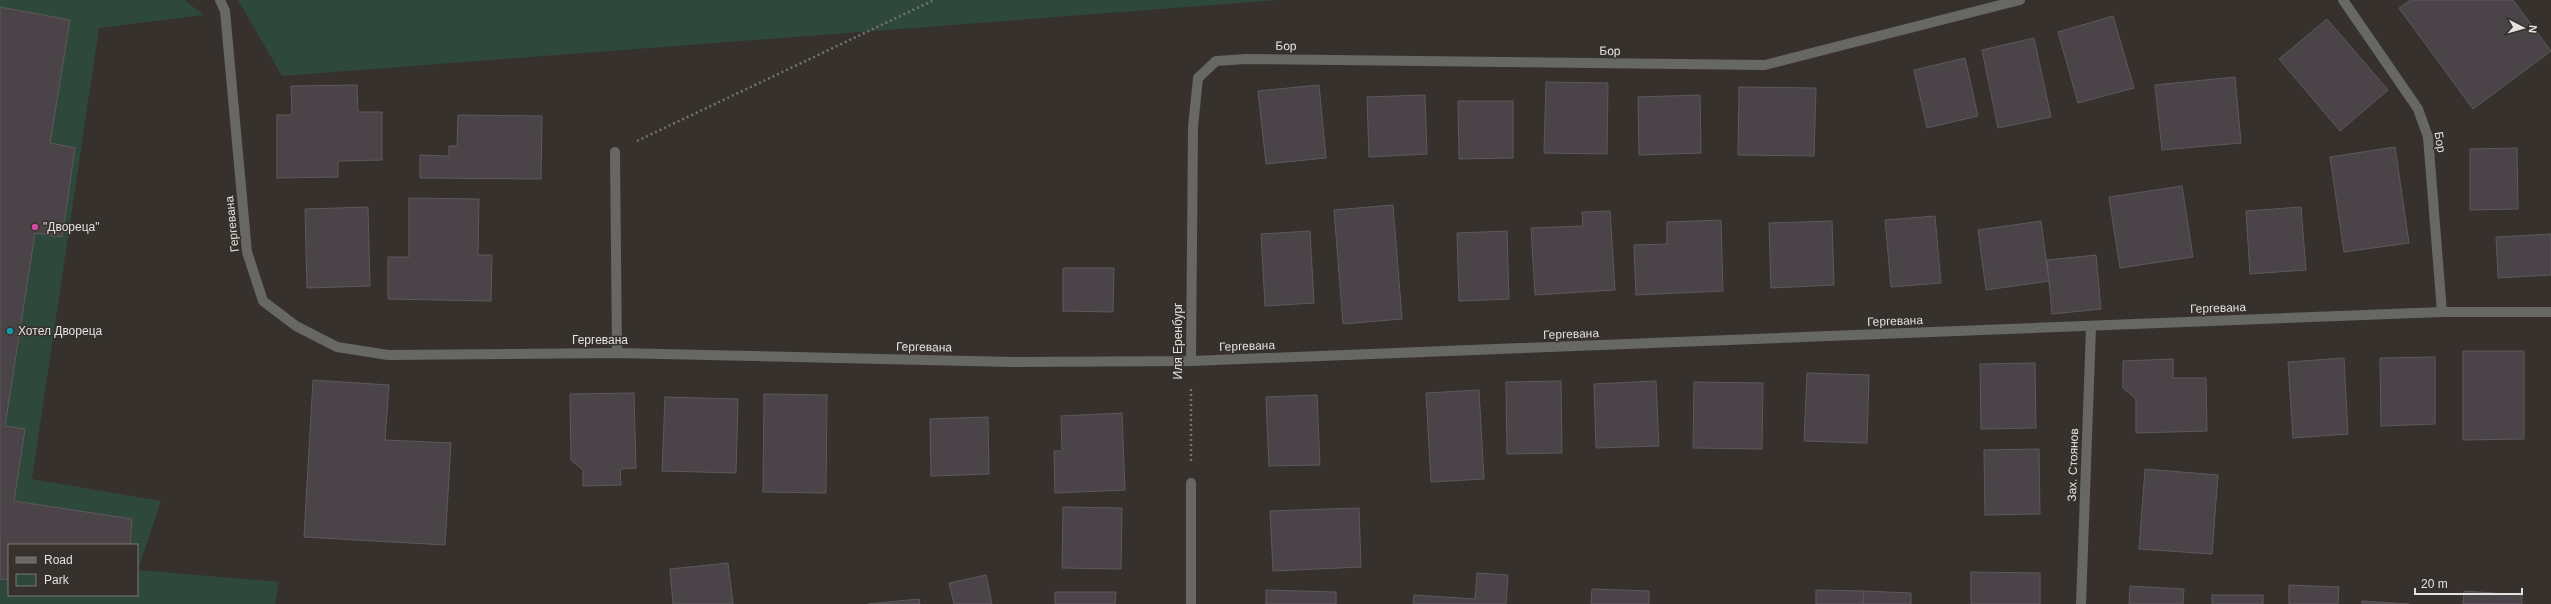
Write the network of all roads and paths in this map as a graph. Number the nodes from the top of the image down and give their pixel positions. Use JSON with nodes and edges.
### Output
{"nodes":[{"id":1,"x":220,"y":0,"type":"edge"},
{"id":2,"x":934,"y":0,"type":"edge"},
{"id":3,"x":2020,"y":0,"type":"edge"},
{"id":4,"x":2343,"y":0,"type":"edge"},
{"id":5,"x":1198,"y":78,"type":"joint"},
{"id":6,"x":615,"y":152,"type":"joint"},
{"id":7,"x":2442,"y":312,"type":"junction"},
{"id":8,"x":2551,"y":312,"type":"edge"},
{"id":9,"x":2091,"y":327,"type":"junction"},
{"id":10,"x":617,"y":352,"type":"junction"},
{"id":11,"x":1191,"y":361,"type":"junction"},
{"id":12,"x":1191,"y":483,"type":"joint"},
{"id":13,"x":1191,"y":604,"type":"edge"},
{"id":14,"x":2081,"y":604,"type":"edge"}],
"edges":[{"from":1,"to":10,"type":"street","name":"Гергевана"},
{"from":2,"to":6,"type":"path"},
{"from":3,"to":5,"type":"street","name":"Бор"},
{"from":4,"to":7,"type":"street","name":"Бор"},
{"from":5,"to":11,"type":"street","name":"Иля Еренбург"},
{"from":6,"to":10,"type":"street"},
{"from":7,"to":8,"type":"street","name":"Гергевана"},
{"from":7,"to":9,"type":"street","name":"Гергевана"},
{"from":9,"to":11,"type":"street","name":"Гергевана"},
{"from":9,"to":14,"type":"street","name":"Зах. Стоянов"},
{"from":10,"to":11,"type":"street","name":"Гергевана"},
{"from":11,"to":12,"type":"path","name":"Иля Еренбург"},
{"from":12,"to":13,"type":"street"}]}
